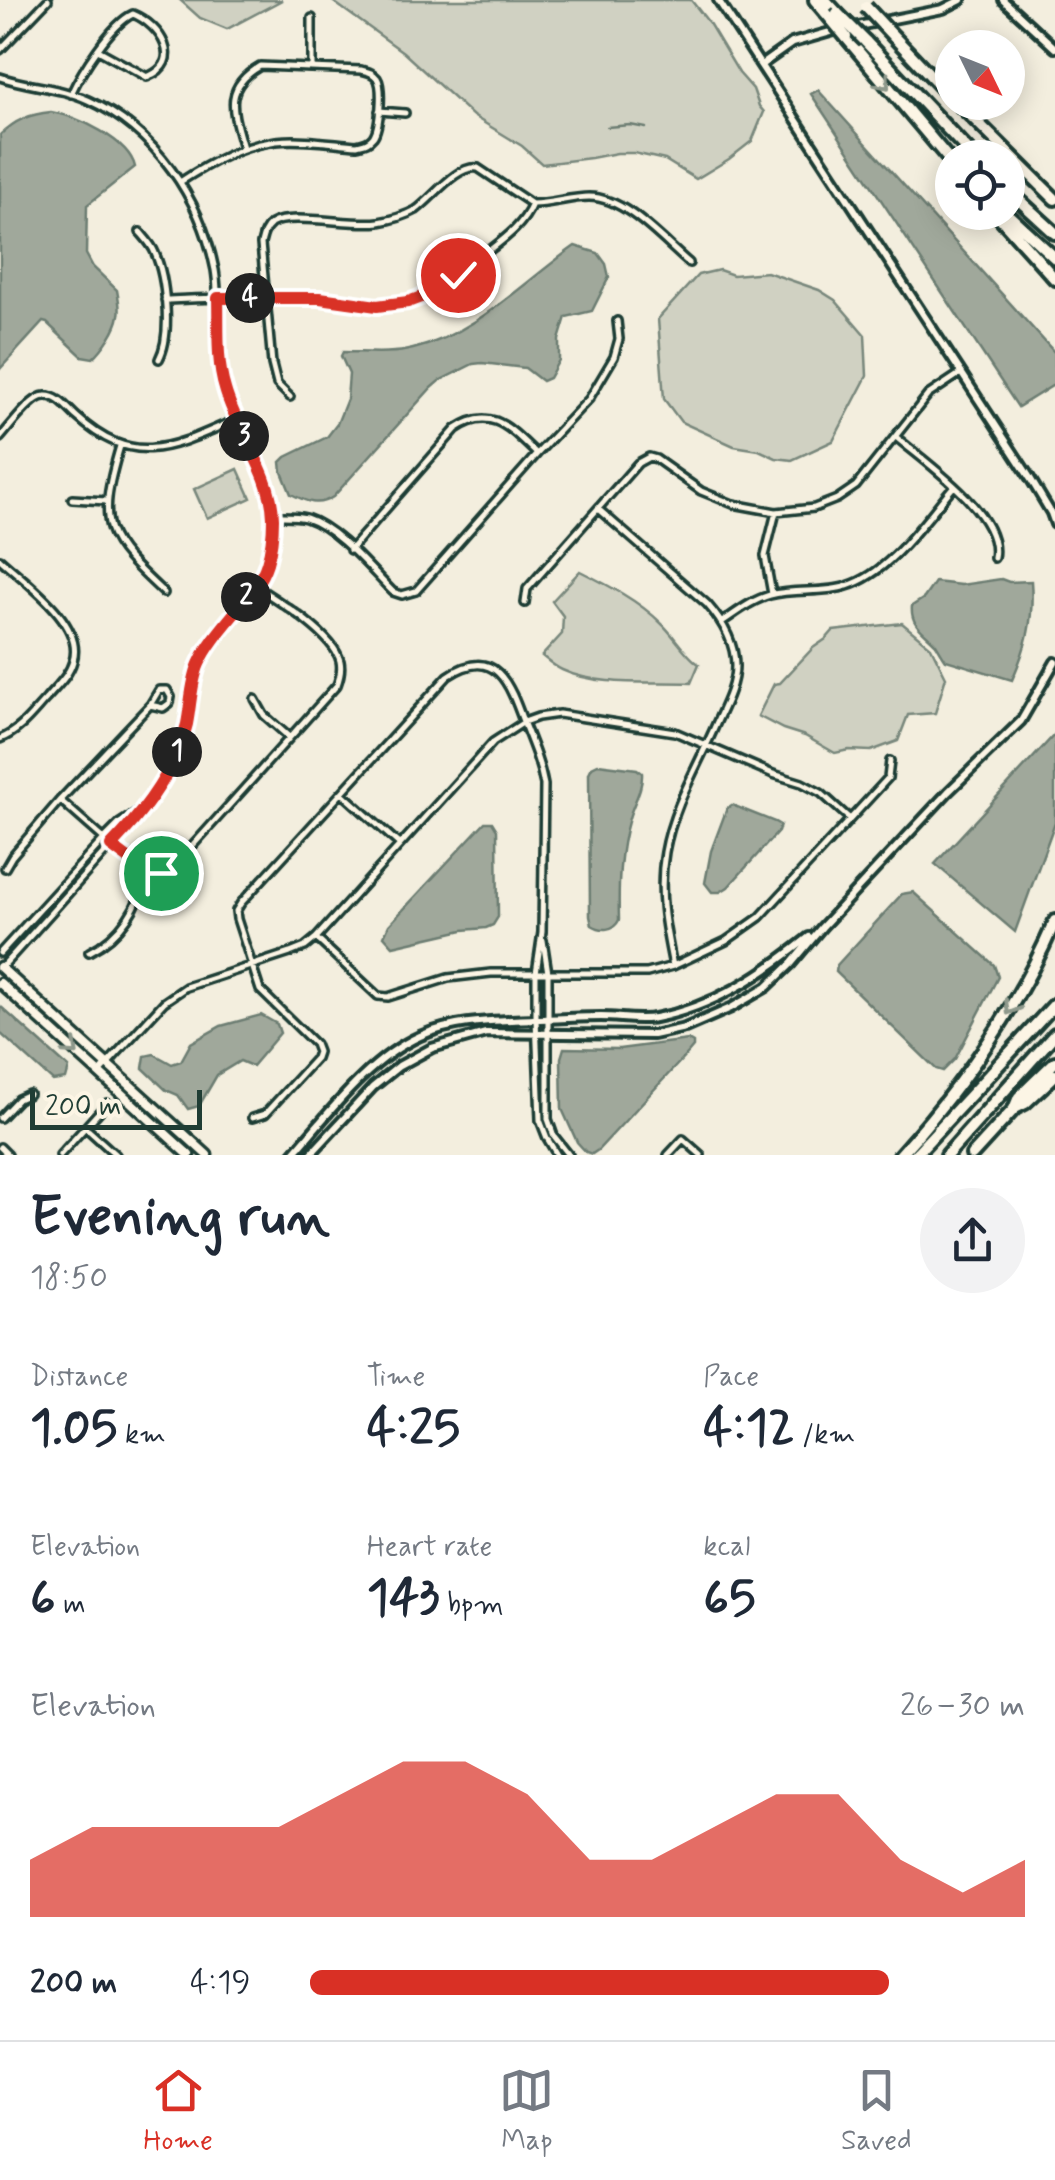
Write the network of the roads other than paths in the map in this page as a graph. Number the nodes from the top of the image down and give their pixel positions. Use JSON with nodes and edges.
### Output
{"nodes":[{"id":1,"x":48,"y":0,"type":"edge"},
{"id":2,"x":718,"y":0,"type":"edge"},
{"id":3,"x":815,"y":0,"type":"edge"},
{"id":4,"x":824,"y":0,"type":"edge"},
{"id":5,"x":960,"y":0,"type":"edge"},
{"id":6,"x":1003,"y":0,"type":"edge"},
{"id":7,"x":862,"y":4,"type":"edge"},
{"id":8,"x":831,"y":13,"type":"junction"},
{"id":9,"x":312,"y":18,"type":"dead end"},
{"id":10,"x":1055,"y":48,"type":"edge"},
{"id":11,"x":0,"y":50,"type":"edge"},
{"id":12,"x":98,"y":50,"type":"junction"},
{"id":13,"x":761,"y":65,"type":"junction"},
{"id":14,"x":312,"y":68,"type":"junction"},
{"id":15,"x":0,"y":78,"type":"edge"},
{"id":16,"x":935,"y":79,"type":"edge"},
{"id":17,"x":71,"y":95,"type":"junction"},
{"id":18,"x":379,"y":111,"type":"junction"},
{"id":19,"x":405,"y":113,"type":"dead end"},
{"id":20,"x":975,"y":120,"type":"edge"},
{"id":21,"x":958,"y":140,"type":"edge"},
{"id":22,"x":935,"y":143,"type":"edge"},
{"id":23,"x":243,"y":148,"type":"junction"},
{"id":24,"x":180,"y":182,"type":"junction"},
{"id":25,"x":1053,"y":197,"type":"edge"},
{"id":26,"x":532,"y":204,"type":"junction"},
{"id":27,"x":1025,"y":206,"type":"edge"},
{"id":28,"x":1012,"y":230,"type":"edge"},
{"id":29,"x":1025,"y":230,"type":"edge"},
{"id":30,"x":140,"y":232,"type":"dead end"},
{"id":31,"x":1055,"y":233,"type":"edge"},
{"id":32,"x":1055,"y":258,"type":"edge"},
{"id":33,"x":689,"y":263,"type":"dead end"},
{"id":34,"x":1055,"y":279,"type":"edge"},
{"id":35,"x":218,"y":298,"type":"junction"},
{"id":36,"x":267,"y":298,"type":"junction"},
{"id":37,"x":164,"y":300,"type":"junction"},
{"id":38,"x":617,"y":321,"type":"dead end"},
{"id":39,"x":158,"y":360,"type":"dead end"},
{"id":40,"x":961,"y":373,"type":"junction"},
{"id":41,"x":290,"y":397,"type":"dead end"},
{"id":42,"x":236,"y":420,"type":"junction"},
{"id":43,"x":896,"y":437,"type":"junction"},
{"id":44,"x":0,"y":438,"type":"edge"},
{"id":45,"x":120,"y":446,"type":"junction"},
{"id":46,"x":537,"y":454,"type":"junction"},
{"id":47,"x":954,"y":486,"type":"junction"},
{"id":48,"x":72,"y":499,"type":"dead end"},
{"id":49,"x":107,"y":501,"type":"junction"},
{"id":50,"x":598,"y":509,"type":"junction"},
{"id":51,"x":776,"y":512,"type":"junction"},
{"id":52,"x":273,"y":516,"type":"junction"},
{"id":53,"x":1055,"y":524,"type":"edge"},
{"id":54,"x":350,"y":550,"type":"junction"},
{"id":55,"x":994,"y":558,"type":"dead end"},
{"id":56,"x":0,"y":559,"type":"edge"},
{"id":57,"x":255,"y":586,"type":"junction"},
{"id":58,"x":164,"y":593,"type":"dead end"},
{"id":59,"x":772,"y":594,"type":"junction"},
{"id":60,"x":525,"y":603,"type":"dead end"},
{"id":61,"x":722,"y":622,"type":"junction"},
{"id":62,"x":1055,"y":662,"type":"edge"},
{"id":63,"x":256,"y":698,"type":"dead end"},
{"id":64,"x":150,"y":705,"type":"dead end"},
{"id":65,"x":524,"y":722,"type":"junction"},
{"id":66,"x":290,"y":738,"type":"junction"},
{"id":67,"x":0,"y":740,"type":"edge"},
{"id":68,"x":707,"y":744,"type":"junction"},
{"id":69,"x":890,"y":762,"type":"dead end"},
{"id":70,"x":342,"y":792,"type":"junction"},
{"id":71,"x":60,"y":800,"type":"junction"},
{"id":72,"x":140,"y":810,"type":"junction"},
{"id":73,"x":850,"y":819,"type":"junction"},
{"id":74,"x":104,"y":839,"type":"junction"},
{"id":75,"x":400,"y":845,"type":"junction"},
{"id":76,"x":111,"y":846,"type":"junction"},
{"id":77,"x":5,"y":868,"type":"dead end"},
{"id":78,"x":146,"y":872,"type":"junction"},
{"id":79,"x":1055,"y":921,"type":"edge"},
{"id":80,"x":822,"y":927,"type":"junction"},
{"id":81,"x":542,"y":932,"type":"junction"},
{"id":82,"x":316,"y":938,"type":"junction"},
{"id":83,"x":89,"y":952,"type":"dead end"},
{"id":84,"x":0,"y":953,"type":"edge"},
{"id":85,"x":673,"y":966,"type":"junction"},
{"id":86,"x":252,"y":967,"type":"junction"},
{"id":87,"x":0,"y":968,"type":"edge"},
{"id":88,"x":536,"y":973,"type":"junction"},
{"id":89,"x":548,"y":973,"type":"junction"},
{"id":90,"x":0,"y":983,"type":"edge"},
{"id":91,"x":535,"y":996,"type":"junction"},
{"id":92,"x":547,"y":997,"type":"junction"},
{"id":93,"x":1055,"y":1004,"type":"edge"},
{"id":94,"x":536,"y":1019,"type":"junction"},
{"id":95,"x":546,"y":1019,"type":"junction"},
{"id":96,"x":536,"y":1033,"type":"junction"},
{"id":97,"x":546,"y":1033,"type":"junction"},
{"id":98,"x":1055,"y":1034,"type":"edge"},
{"id":99,"x":1055,"y":1062,"type":"edge"},
{"id":100,"x":107,"y":1064,"type":"junction"},
{"id":101,"x":99,"y":1073,"type":"junction"},
{"id":102,"x":1055,"y":1075,"type":"edge"},
{"id":103,"x":29,"y":1094,"type":"dead end"},
{"id":104,"x":107,"y":1103,"type":"dead end"},
{"id":105,"x":1014,"y":1108,"type":"junction"},
{"id":106,"x":0,"y":1118,"type":"edge"},
{"id":107,"x":252,"y":1118,"type":"dead end"},
{"id":108,"x":544,"y":1119,"type":"junction"},
{"id":109,"x":85,"y":1127,"type":"junction"},
{"id":110,"x":0,"y":1147,"type":"edge"},
{"id":111,"x":8,"y":1155,"type":"edge"},
{"id":112,"x":60,"y":1155,"type":"edge"},
{"id":113,"x":116,"y":1155,"type":"edge"},
{"id":114,"x":189,"y":1155,"type":"edge"},
{"id":115,"x":207,"y":1155,"type":"edge"},
{"id":116,"x":292,"y":1155,"type":"edge"},
{"id":117,"x":310,"y":1155,"type":"edge"},
{"id":118,"x":557,"y":1155,"type":"edge"},
{"id":119,"x":569,"y":1155,"type":"edge"},
{"id":120,"x":668,"y":1155,"type":"edge"},
{"id":121,"x":701,"y":1155,"type":"edge"},
{"id":122,"x":900,"y":1155,"type":"edge"},
{"id":123,"x":914,"y":1155,"type":"edge"},
{"id":124,"x":947,"y":1155,"type":"edge"},
{"id":125,"x":972,"y":1155,"type":"edge"}],
"edges":[{"from":1,"to":11,"type":"street"},
{"from":2,"to":13,"type":"street"},
{"from":3,"to":8,"type":"highway"},
{"from":4,"to":8,"type":"highway"},
{"from":5,"to":13,"type":"street"},
{"from":6,"to":10,"type":"street"},
{"from":7,"to":16,"type":"highway","bridge":true},
{"from":8,"to":21,"type":"highway","bridge":true},
{"from":8,"to":22,"type":"highway","one_way":true,"bridge":true},
{"from":9,"to":14,"type":"street"},
{"from":12,"to":12,"type":"street"},
{"from":12,"to":17,"type":"street"},
{"from":13,"to":40,"type":"street"},
{"from":14,"to":18,"type":"street"},
{"from":14,"to":23,"type":"street"},
{"from":15,"to":17,"type":"street"},
{"from":17,"to":24,"type":"street"},
{"from":18,"to":19,"type":"street"},
{"from":18,"to":23,"type":"street"},
{"from":20,"to":25,"type":"highway"},
{"from":23,"to":24,"type":"street"},
{"from":24,"to":35,"type":"street"},
{"from":26,"to":33,"type":"street"},
{"from":26,"to":36,"type":"street"},
{"from":26,"to":36,"type":"street"},
{"from":27,"to":31,"type":"highway"},
{"from":28,"to":34,"type":"highway"},
{"from":29,"to":32,"type":"highway"},
{"from":30,"to":37,"type":"street"},
{"from":35,"to":36,"type":"street"},
{"from":35,"to":37,"type":"street"},
{"from":35,"to":42,"type":"street"},
{"from":36,"to":41,"type":"street"},
{"from":37,"to":39,"type":"street"},
{"from":38,"to":46,"type":"street"},
{"from":40,"to":43,"type":"street"},
{"from":40,"to":53,"type":"street"},
{"from":42,"to":45,"type":"street"},
{"from":42,"to":52,"type":"street"},
{"from":43,"to":47,"type":"street"},
{"from":43,"to":51,"type":"street"},
{"from":44,"to":45,"type":"street"},
{"from":45,"to":49,"type":"street"},
{"from":46,"to":54,"type":"street"},
{"from":46,"to":54,"type":"street"},
{"from":47,"to":55,"type":"street"},
{"from":47,"to":59,"type":"street"},
{"from":48,"to":49,"type":"street"},
{"from":49,"to":58,"type":"street"},
{"from":50,"to":51,"type":"street"},
{"from":50,"to":60,"type":"street"},
{"from":50,"to":61,"type":"street"},
{"from":51,"to":59,"type":"street"},
{"from":52,"to":54,"type":"street"},
{"from":52,"to":57,"type":"street"},
{"from":56,"to":67,"type":"street"},
{"from":57,"to":66,"type":"street"},
{"from":57,"to":72,"type":"street"},
{"from":59,"to":61,"type":"street"},
{"from":61,"to":68,"type":"street"},
{"from":62,"to":80,"type":"street"},
{"from":63,"to":66,"type":"street"},
{"from":64,"to":71,"type":"street"},
{"from":65,"to":68,"type":"street"},
{"from":65,"to":70,"type":"street"},
{"from":65,"to":75,"type":"street"},
{"from":65,"to":81,"type":"street"},
{"from":66,"to":78,"type":"street"},
{"from":68,"to":73,"type":"street"},
{"from":68,"to":85,"type":"street"},
{"from":69,"to":73,"type":"street"},
{"from":70,"to":75,"type":"street"},
{"from":70,"to":86,"type":"street"},
{"from":71,"to":74,"type":"street"},
{"from":71,"to":77,"type":"street"},
{"from":72,"to":74,"type":"street"},
{"from":72,"to":76,"type":"street"},
{"from":73,"to":85,"type":"street"},
{"from":74,"to":76,"type":"street"},
{"from":74,"to":84,"type":"street"},
{"from":75,"to":82,"type":"street"},
{"from":76,"to":78,"type":"street"},
{"from":76,"to":87,"type":"street"},
{"from":78,"to":83,"type":"street"},
{"from":79,"to":122,"type":"highway","one_way":true},
{"from":80,"to":95,"type":"street"},
{"from":80,"to":97,"type":"street"},
{"from":81,"to":88,"type":"street"},
{"from":81,"to":89,"type":"street"},
{"from":82,"to":86,"type":"street"},
{"from":82,"to":88,"type":"street"},
{"from":85,"to":89,"type":"street"},
{"from":86,"to":100,"type":"street"},
{"from":86,"to":107,"type":"street"},
{"from":87,"to":100,"type":"main road"},
{"from":88,"to":89,"type":"street"},
{"from":88,"to":91,"type":"street"},
{"from":89,"to":92,"type":"street"},
{"from":90,"to":101,"type":"main road","one_way":true},
{"from":91,"to":92,"type":"street"},
{"from":91,"to":94,"type":"street"},
{"from":92,"to":95,"type":"street"},
{"from":93,"to":123,"type":"highway"},
{"from":94,"to":95,"type":"street"},
{"from":94,"to":96,"type":"street"},
{"from":94,"to":116,"type":"street"},
{"from":95,"to":97,"type":"street"},
{"from":96,"to":97,"type":"street"},
{"from":96,"to":108,"type":"street"},
{"from":96,"to":117,"type":"street"},
{"from":97,"to":108,"type":"street"},
{"from":98,"to":124,"type":"highway"},
{"from":99,"to":105,"type":"highway"},
{"from":100,"to":101,"type":"street"},
{"from":100,"to":115,"type":"main road"},
{"from":101,"to":114,"type":"main road"},
{"from":102,"to":105,"type":"highway"},
{"from":103,"to":106,"type":"street"},
{"from":104,"to":109,"type":"street"},
{"from":105,"to":125,"type":"highway"},
{"from":108,"to":118,"type":"street"},
{"from":108,"to":119,"type":"street"},
{"from":109,"to":112,"type":"street"},
{"from":109,"to":113,"type":"street"},
{"from":110,"to":111,"type":"street"},
{"from":120,"to":121,"type":"street"}]}
